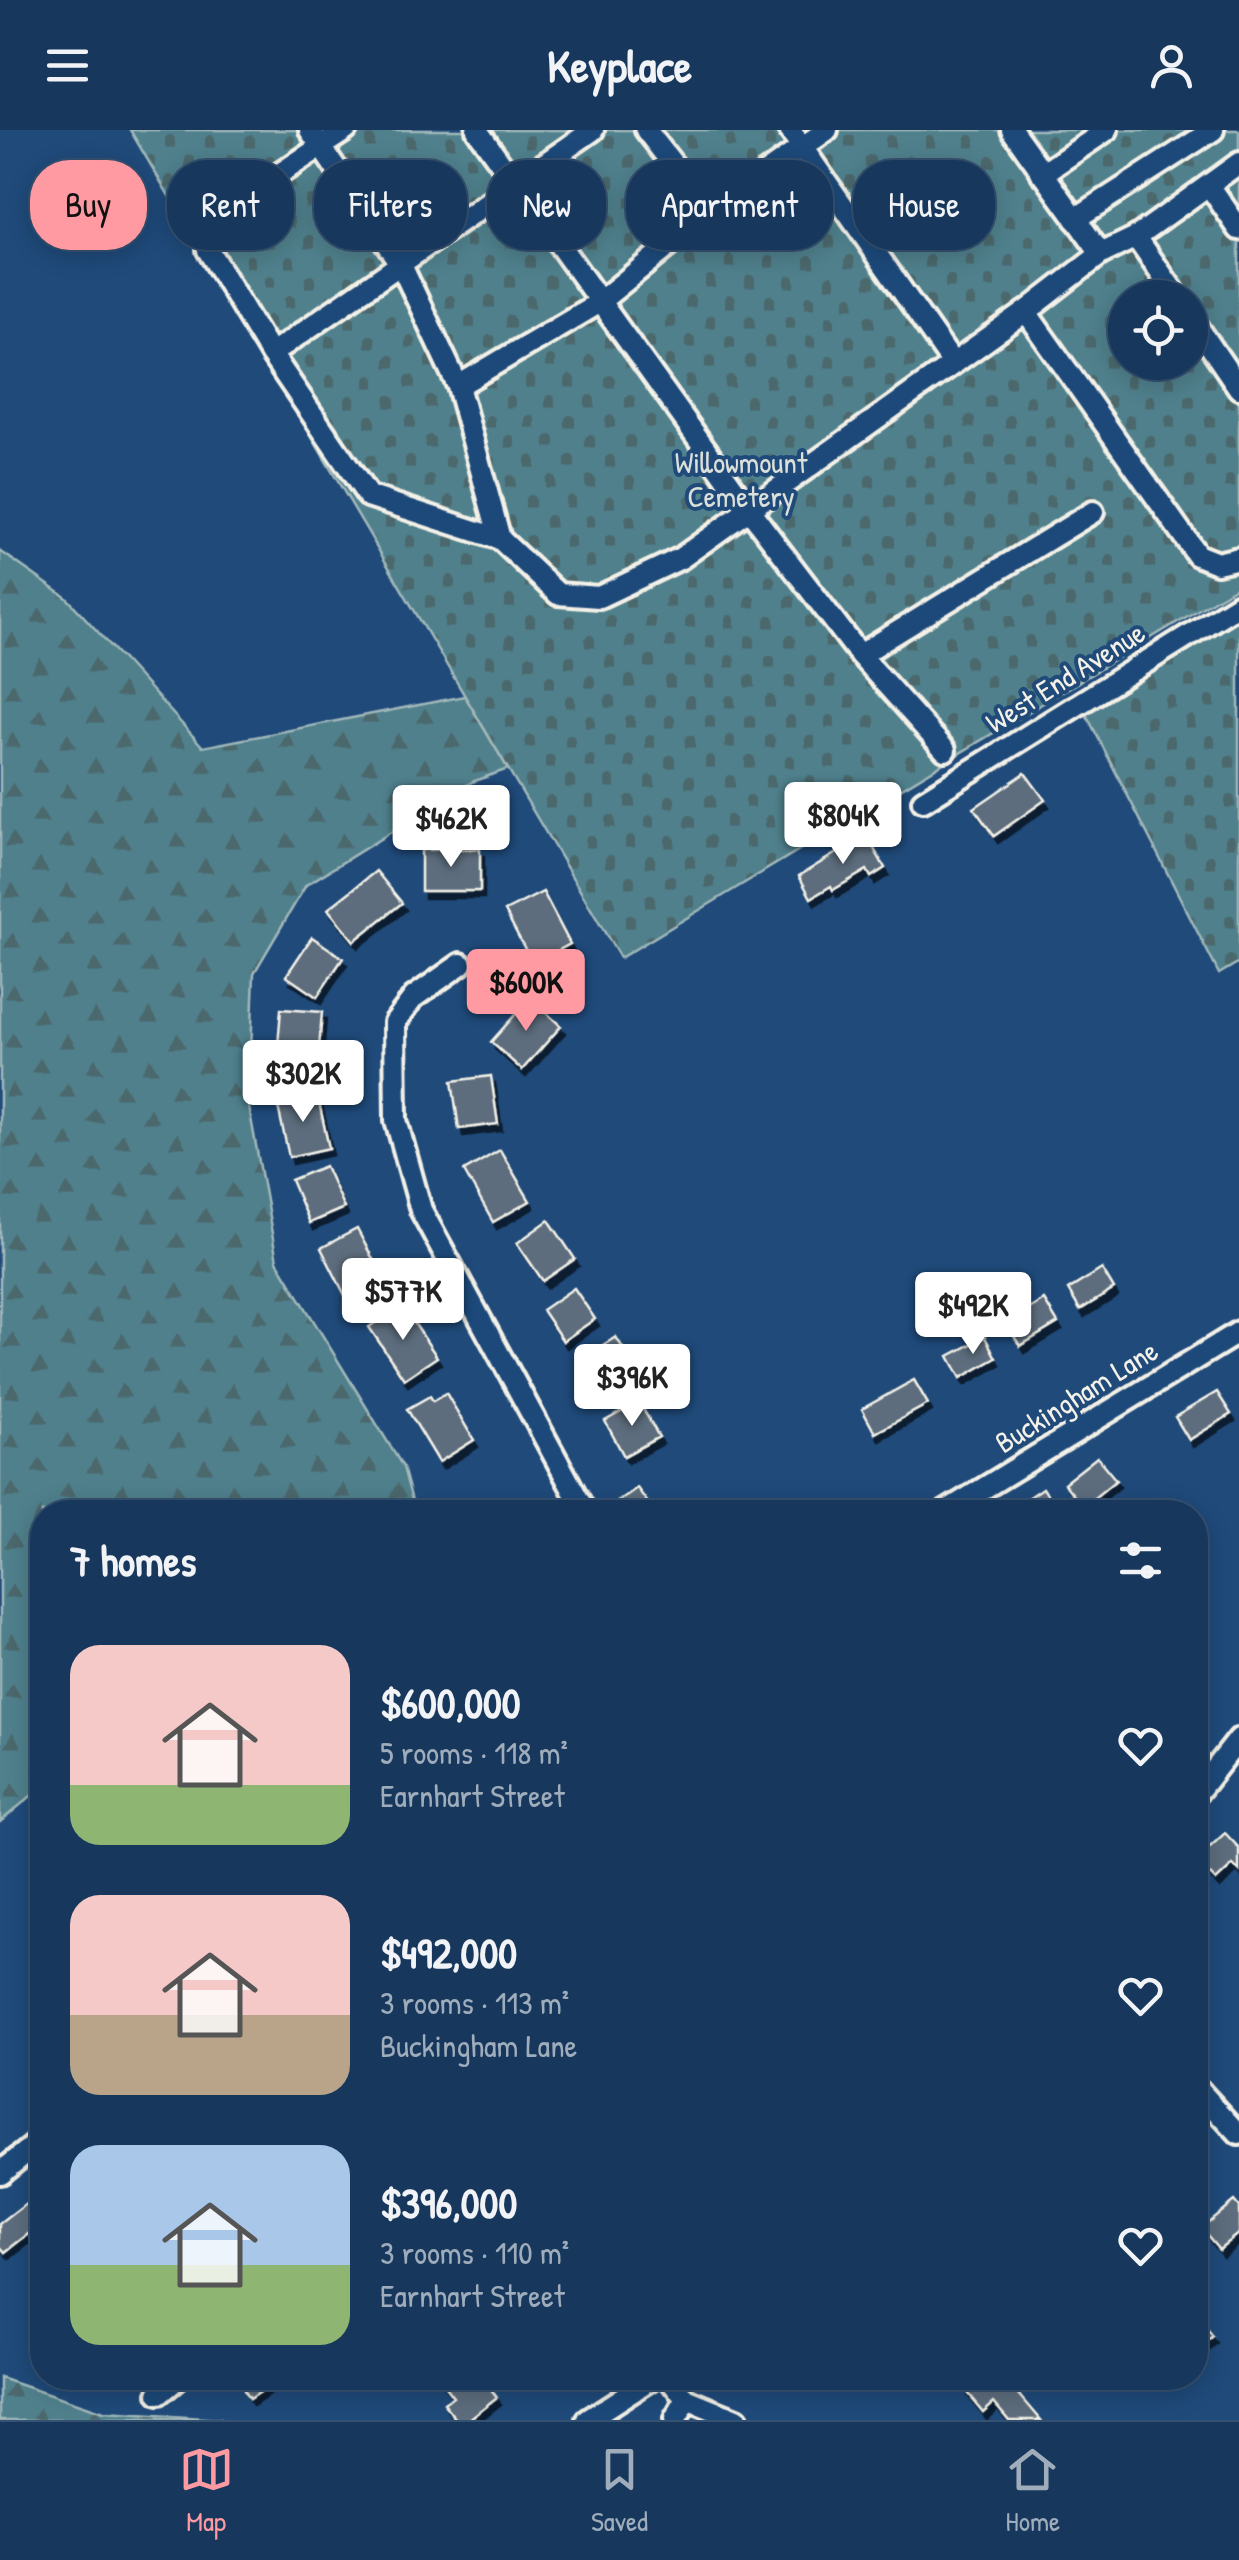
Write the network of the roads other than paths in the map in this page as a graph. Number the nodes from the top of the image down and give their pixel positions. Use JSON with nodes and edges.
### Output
{"nodes":[{"id":1,"x":346,"y":130,"type":"edge"},
{"id":2,"x":477,"y":130,"type":"edge"},
{"id":3,"x":593,"y":130,"type":"edge"},
{"id":4,"x":646,"y":130,"type":"edge"},
{"id":5,"x":790,"y":130,"type":"edge"},
{"id":6,"x":827,"y":130,"type":"edge"},
{"id":7,"x":1012,"y":130,"type":"edge"},
{"id":8,"x":1107,"y":130,"type":"edge"},
{"id":9,"x":1213,"y":130,"type":"edge"},
{"id":10,"x":316,"y":138,"type":"edge"},
{"id":11,"x":803,"y":148,"type":"junction"},
{"id":12,"x":499,"y":160,"type":"edge"},
{"id":13,"x":552,"y":160,"type":"edge"},
{"id":14,"x":669,"y":160,"type":"edge"},
{"id":15,"x":786,"y":160,"type":"edge"},
{"id":16,"x":1239,"y":163,"type":"edge"},
{"id":17,"x":1042,"y":174,"type":"junction"},
{"id":18,"x":1209,"y":185,"type":"junction"},
{"id":19,"x":487,"y":206,"type":"edge"},
{"id":20,"x":1076,"y":219,"type":"junction"},
{"id":21,"x":1239,"y":229,"type":"edge"},
{"id":22,"x":1136,"y":237,"type":"junction"},
{"id":23,"x":562,"y":250,"type":"edge"},
{"id":24,"x":663,"y":250,"type":"edge"},
{"id":25,"x":1101,"y":254,"type":"junction"},
{"id":26,"x":400,"y":265,"type":"junction"},
{"id":27,"x":1166,"y":280,"type":"edge"},
{"id":28,"x":598,"y":303,"type":"junction"},
{"id":29,"x":1026,"y":312,"type":"junction"},
{"id":30,"x":1208,"y":342,"type":"edge"},
{"id":31,"x":271,"y":354,"type":"junction"},
{"id":32,"x":952,"y":362,"type":"junction"},
{"id":33,"x":458,"y":386,"type":"junction"},
{"id":34,"x":1239,"y":388,"type":"edge"},
{"id":35,"x":750,"y":511,"type":"junction"},
{"id":36,"x":1094,"y":512,"type":"dead end"},
{"id":37,"x":500,"y":539,"type":"junction"},
{"id":38,"x":1239,"y":558,"type":"edge"},
{"id":39,"x":1239,"y":604,"type":"edge"},
{"id":40,"x":860,"y":656,"type":"junction"},
{"id":41,"x":944,"y":750,"type":"dead end"},
{"id":42,"x":923,"y":801,"type":"dead end"},
{"id":43,"x":461,"y":964,"type":"dead end"},
{"id":44,"x":1239,"y":1332,"type":"edge"},
{"id":45,"x":578,"y":1500,"type":"edge"},
{"id":46,"x":964,"y":1500,"type":"edge"},
{"id":47,"x":1239,"y":1739,"type":"edge"},
{"id":48,"x":1208,"y":1778,"type":"edge"},
{"id":49,"x":1208,"y":2100,"type":"edge"},
{"id":50,"x":1239,"y":2134,"type":"edge"},
{"id":51,"x":30,"y":2149,"type":"edge"},
{"id":52,"x":0,"y":2173,"type":"edge"},
{"id":53,"x":164,"y":2390,"type":"edge"},
{"id":54,"x":634,"y":2390,"type":"edge"},
{"id":55,"x":679,"y":2390,"type":"edge"},
{"id":56,"x":159,"y":2394,"type":"dead end"},
{"id":57,"x":687,"y":2400,"type":"junction"},
{"id":58,"x":588,"y":2420,"type":"edge"},
{"id":59,"x":675,"y":2420,"type":"edge"},
{"id":60,"x":736,"y":2420,"type":"edge"}],
"edges":[{"from":1,"to":10,"type":"street"},
{"from":2,"to":12,"type":"street"},
{"from":3,"to":13,"type":"street"},
{"from":4,"to":14,"type":"street"},
{"from":5,"to":11,"type":"street"},
{"from":6,"to":11,"type":"street"},
{"from":7,"to":17,"type":"street"},
{"from":8,"to":17,"type":"street"},
{"from":9,"to":20,"type":"street"},
{"from":10,"to":26,"type":"street"},
{"from":10,"to":31,"type":"street"},
{"from":11,"to":15,"type":"street"},
{"from":11,"to":32,"type":"street"},
{"from":16,"to":18,"type":"street"},
{"from":17,"to":20,"type":"street"},
{"from":18,"to":21,"type":"street"},
{"from":18,"to":22,"type":"street"},
{"from":19,"to":26,"type":"street"},
{"from":20,"to":25,"type":"street"},
{"from":22,"to":25,"type":"street"},
{"from":22,"to":27,"type":"street"},
{"from":23,"to":28,"type":"street"},
{"from":24,"to":28,"type":"street"},
{"from":25,"to":29,"type":"street"},
{"from":26,"to":31,"type":"street"},
{"from":26,"to":33,"type":"street"},
{"from":28,"to":33,"type":"street"},
{"from":28,"to":35,"type":"street"},
{"from":29,"to":32,"type":"street"},
{"from":29,"to":38,"type":"street"},
{"from":30,"to":34,"type":"street"},
{"from":31,"to":37,"type":"street"},
{"from":32,"to":35,"type":"street"},
{"from":33,"to":37,"type":"street"},
{"from":35,"to":37,"type":"street"},
{"from":35,"to":40,"type":"street"},
{"from":36,"to":40,"type":"street"},
{"from":39,"to":42,"type":"street","name":"West End Avenue"},
{"from":40,"to":41,"type":"street"},
{"from":43,"to":45,"type":"street"},
{"from":44,"to":46,"type":"street","name":"Buckingham Lane"},
{"from":47,"to":48,"type":"street"},
{"from":49,"to":50,"type":"street"},
{"from":51,"to":52,"type":"street"},
{"from":53,"to":56,"type":"street"},
{"from":54,"to":58,"type":"street"},
{"from":55,"to":57,"type":"street"},
{"from":57,"to":59,"type":"street"},
{"from":57,"to":60,"type":"street"}]}
